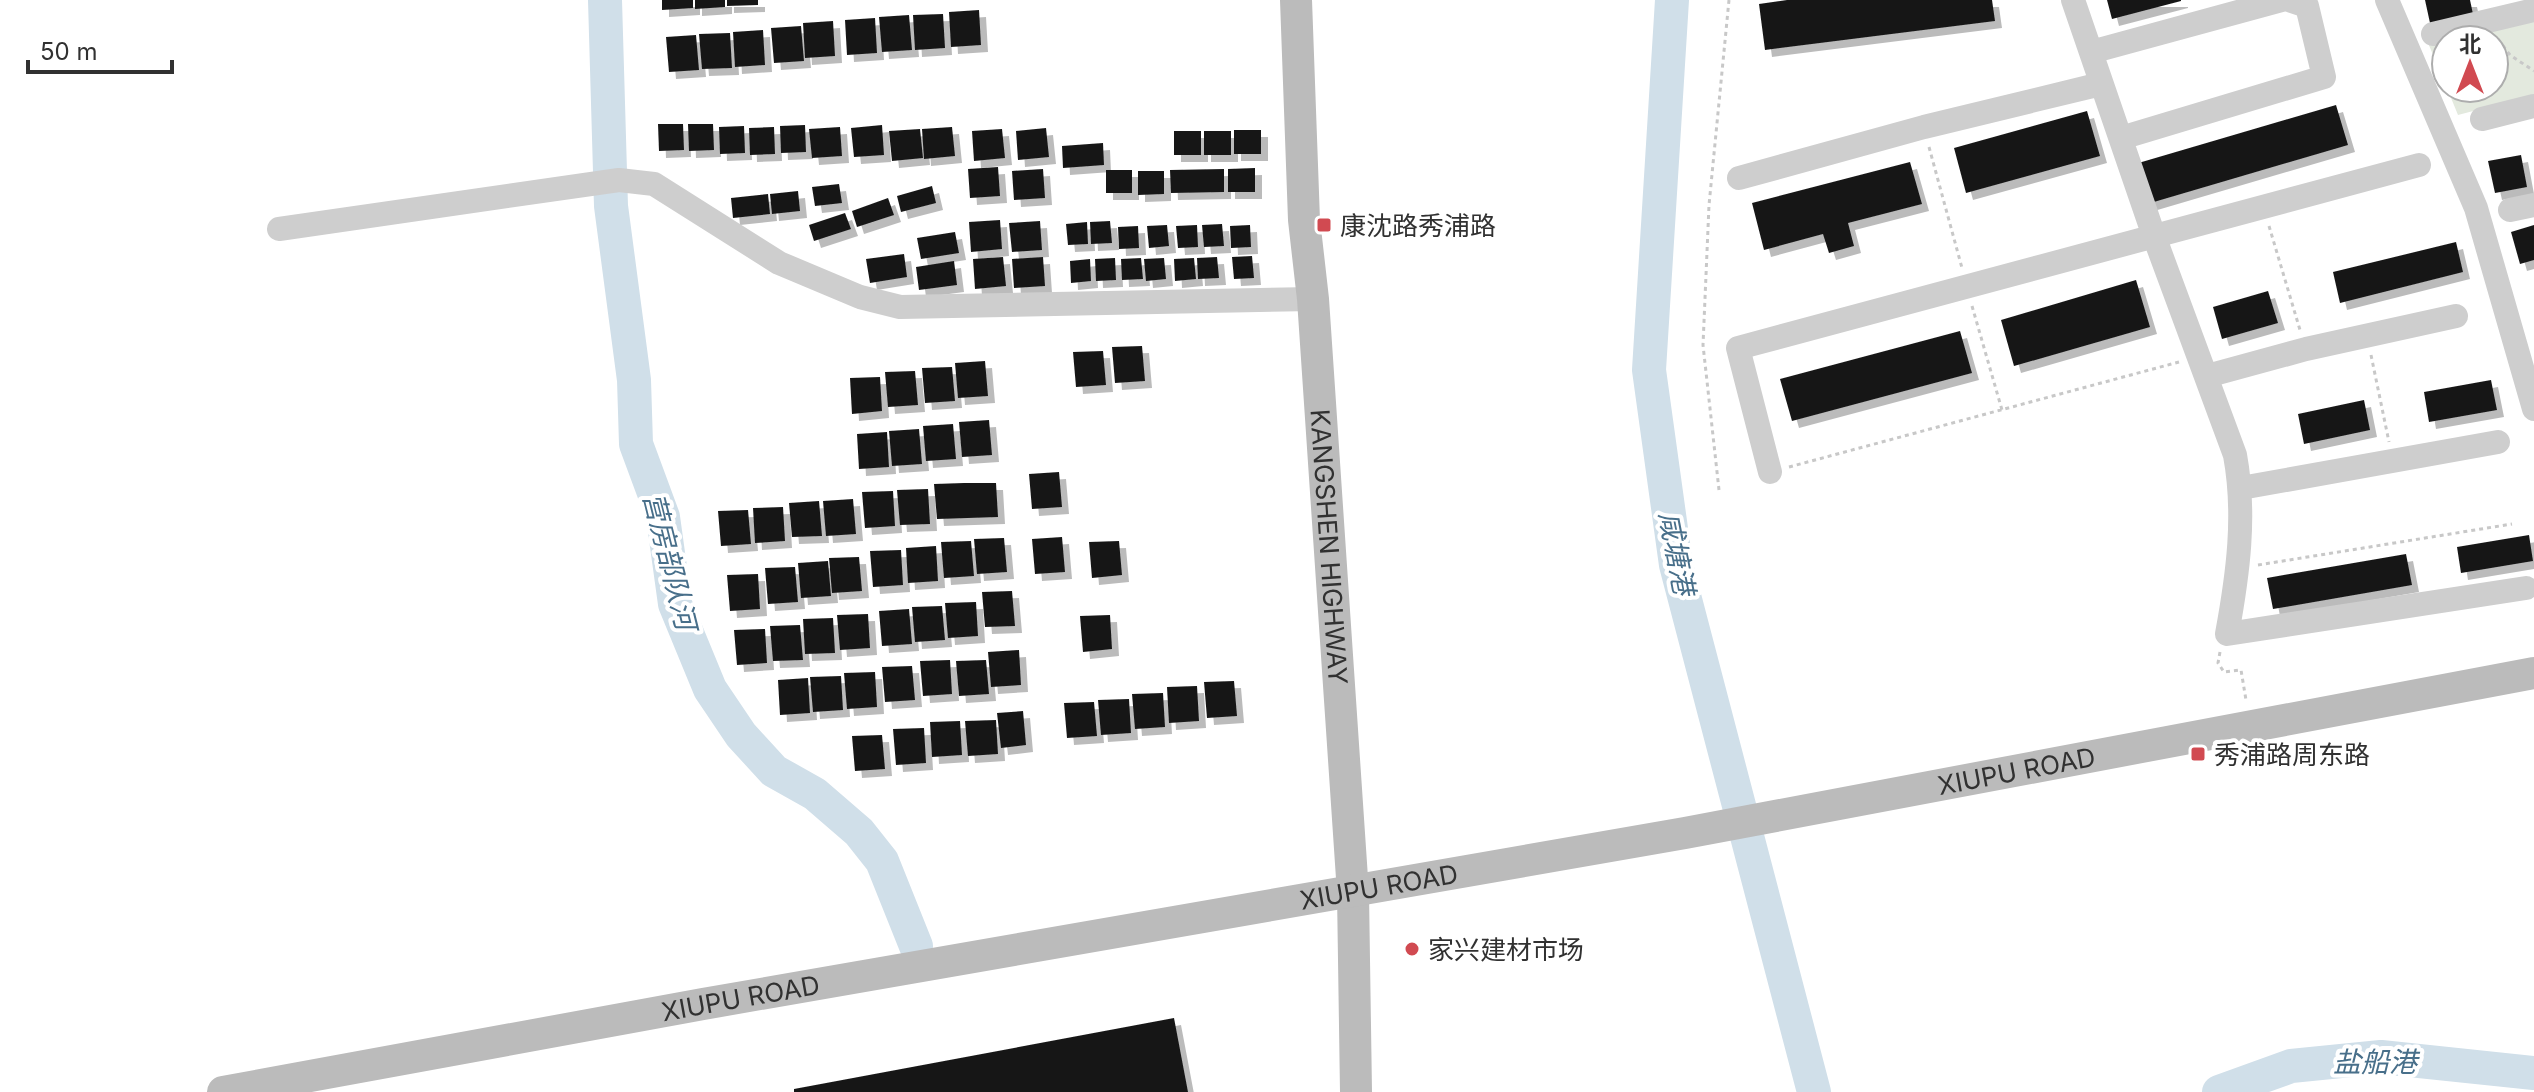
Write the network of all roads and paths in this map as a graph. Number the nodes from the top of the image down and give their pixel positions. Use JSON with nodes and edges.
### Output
{"nodes":[{"id":1,"x":1296,"y":0,"type":"edge"},
{"id":2,"x":1729,"y":0,"type":"edge"},
{"id":3,"x":2073,"y":0,"type":"edge"},
{"id":4,"x":2282,"y":0,"type":"edge"},
{"id":5,"x":2289,"y":0,"type":"edge"},
{"id":6,"x":2387,"y":0,"type":"edge"},
{"id":7,"x":2534,"y":10,"type":"edge"},
{"id":8,"x":2491,"y":20,"type":"junction"},
{"id":9,"x":2474,"y":24,"type":"edge"},
{"id":10,"x":2091,"y":52,"type":"junction"},
{"id":11,"x":2534,"y":71,"type":"edge"},
{"id":12,"x":2101,"y":84,"type":"junction"},
{"id":13,"x":2534,"y":106,"type":"edge"},
{"id":14,"x":2482,"y":119,"type":"dead end"},
{"id":15,"x":2121,"y":138,"type":"junction"},
{"id":16,"x":2419,"y":165,"type":"dead end"},
{"id":17,"x":1739,"y":178,"type":"dead end"},
{"id":18,"x":2534,"y":205,"type":"edge"},
{"id":19,"x":2264,"y":207,"type":"junction"},
{"id":20,"x":2510,"y":210,"type":"dead end"},
{"id":21,"x":279,"y":229,"type":"dead end"},
{"id":22,"x":2154,"y":236,"type":"junction"},
{"id":23,"x":1313,"y":299,"type":"junction"},
{"id":24,"x":2456,"y":316,"type":"dead end"},
{"id":25,"x":2367,"y":336,"type":"junction"},
{"id":26,"x":2306,"y":349,"type":"junction"},
{"id":27,"x":2203,"y":366,"type":"junction"},
{"id":28,"x":2534,"y":409,"type":"edge"},
{"id":29,"x":2498,"y":442,"type":"dead end"},
{"id":30,"x":2393,"y":461,"type":"junction"},
{"id":31,"x":1770,"y":472,"type":"joint"},
{"id":32,"x":2241,"y":488,"type":"junction"},
{"id":33,"x":1719,"y":490,"type":"dead end"},
{"id":34,"x":2512,"y":524,"type":"dead end"},
{"id":35,"x":2239,"y":569,"type":"junction"},
{"id":36,"x":2526,"y":588,"type":"dead end"},
{"id":37,"x":2227,"y":634,"type":"junction"},
{"id":38,"x":2534,"y":673,"type":"edge"},
{"id":39,"x":2250,"y":726,"type":"junction"},
{"id":40,"x":1353,"y":893,"type":"junction"},
{"id":41,"x":223,"y":1092,"type":"edge"},
{"id":42,"x":1356,"y":1092,"type":"edge"}],
"edges":[{"from":1,"to":23,"type":"main road","name":"KANGSHEN HIGHWAY"},
{"from":2,"to":33,"type":"path"},
{"from":3,"to":10,"type":"street"},
{"from":4,"to":10,"type":"street"},
{"from":5,"to":15,"type":"street"},
{"from":6,"to":28,"type":"street"},
{"from":7,"to":8,"type":"street"},
{"from":8,"to":9,"type":"street"},
{"from":8,"to":11,"type":"path"},
{"from":10,"to":12,"type":"street"},
{"from":12,"to":15,"type":"street"},
{"from":12,"to":17,"type":"street"},
{"from":13,"to":14,"type":"street"},
{"from":15,"to":22,"type":"street"},
{"from":16,"to":19,"type":"street"},
{"from":18,"to":20,"type":"street"},
{"from":19,"to":22,"type":"street"},
{"from":19,"to":26,"type":"path"},
{"from":21,"to":23,"type":"street"},
{"from":22,"to":27,"type":"street"},
{"from":22,"to":31,"type":"street"},
{"from":23,"to":40,"type":"main road","name":"KANGSHEN HIGHWAY"},
{"from":24,"to":25,"type":"street"},
{"from":25,"to":26,"type":"street"},
{"from":25,"to":30,"type":"path"},
{"from":26,"to":27,"type":"street"},
{"from":27,"to":31,"type":"path"},
{"from":27,"to":32,"type":"street"},
{"from":29,"to":30,"type":"street"},
{"from":30,"to":32,"type":"street"},
{"from":32,"to":35,"type":"street"},
{"from":34,"to":35,"type":"path"},
{"from":35,"to":37,"type":"street"},
{"from":36,"to":37,"type":"street"},
{"from":37,"to":39,"type":"path"},
{"from":38,"to":39,"type":"main road","name":"XIUPU ROAD"},
{"from":39,"to":40,"type":"main road","name":"XIUPU ROAD"},
{"from":40,"to":41,"type":"main road","name":"XIUPU ROAD"},
{"from":40,"to":42,"type":"main road","name":"KANGSHEN HIGHWAY"}]}
